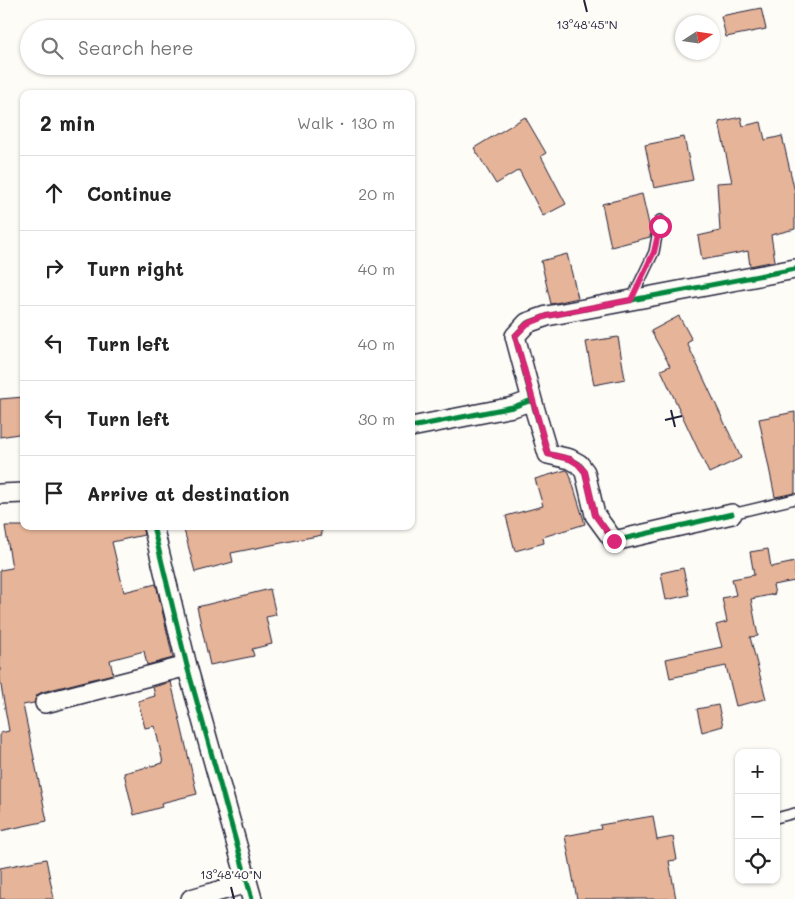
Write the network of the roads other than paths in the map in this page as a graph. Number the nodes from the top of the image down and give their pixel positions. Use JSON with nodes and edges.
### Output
{"nodes":[{"id":1,"x":660,"y":220,"type":"dead end"},
{"id":2,"x":795,"y":269,"type":"edge"},
{"id":3,"x":631,"y":300,"type":"junction"},
{"id":4,"x":532,"y":400,"type":"junction"},
{"id":5,"x":415,"y":427,"type":"edge"},
{"id":6,"x":20,"y":493,"type":"edge"},
{"id":7,"x":0,"y":494,"type":"edge"},
{"id":8,"x":795,"y":499,"type":"edge"},
{"id":9,"x":732,"y":514,"type":"joint"},
{"id":10,"x":154,"y":530,"type":"edge"},
{"id":11,"x":187,"y":666,"type":"junction"},
{"id":12,"x":45,"y":703,"type":"dead end"},
{"id":13,"x":795,"y":813,"type":"edge"},
{"id":14,"x":780,"y":817,"type":"edge"},
{"id":15,"x":250,"y":891,"type":"edge"},
{"id":16,"x":191,"y":899,"type":"edge"}],
"edges":[{"from":1,"to":3,"type":"lane"},
{"from":2,"to":3,"type":"street"},
{"from":3,"to":4,"type":"street"},
{"from":4,"to":5,"type":"street"},
{"from":4,"to":9,"type":"street"},
{"from":6,"to":7,"type":"street"},
{"from":8,"to":9,"type":"lane"},
{"from":10,"to":11,"type":"street"},
{"from":11,"to":12,"type":"street"},
{"from":11,"to":15,"type":"street"},
{"from":13,"to":14,"type":"lane"},
{"from":15,"to":16,"type":"street"}]}
